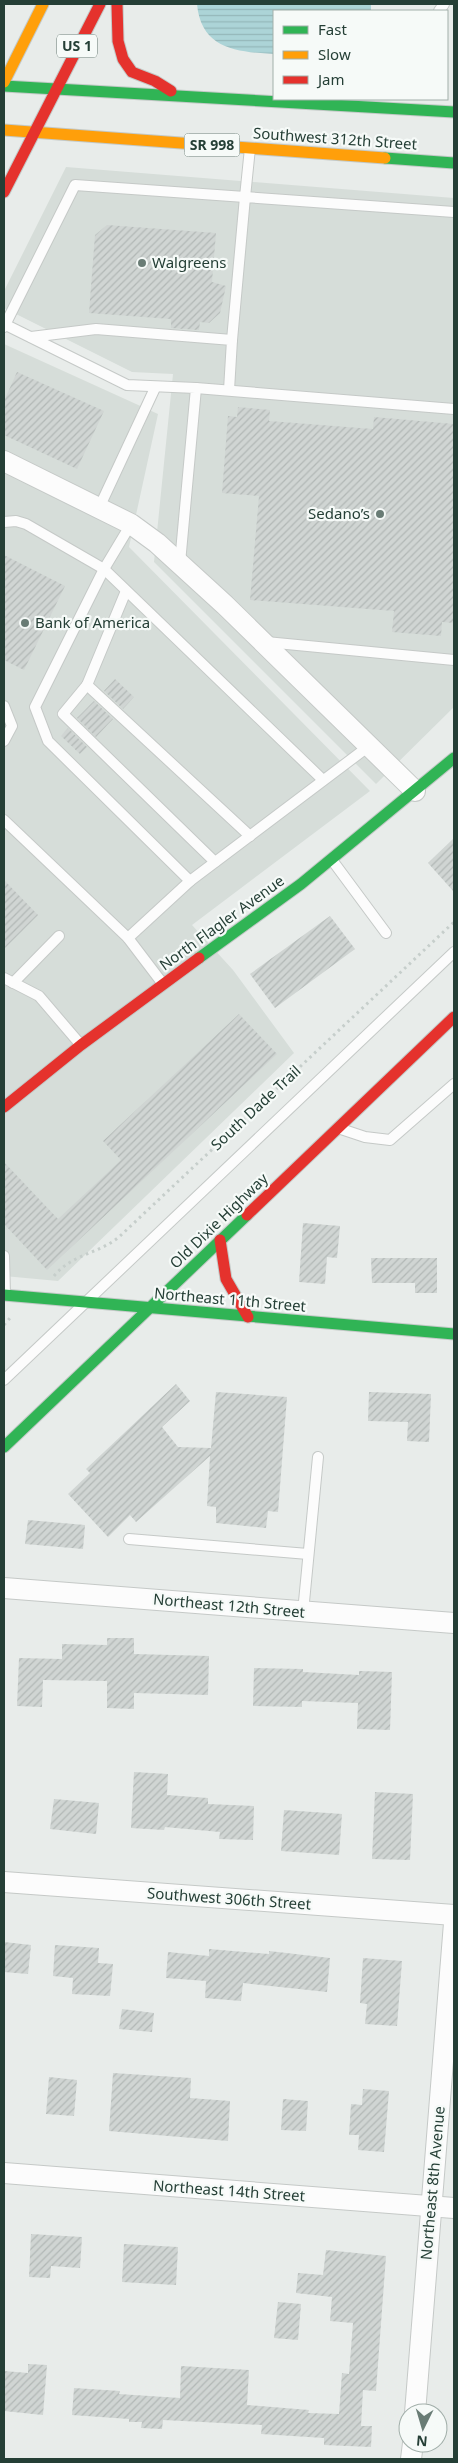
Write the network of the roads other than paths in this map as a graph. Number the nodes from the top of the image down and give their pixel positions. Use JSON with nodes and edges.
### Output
{"nodes":[{"id":1,"x":43,"y":4,"type":"edge"},
{"id":2,"x":100,"y":4,"type":"edge"},
{"id":3,"x":117,"y":4,"type":"edge"},
{"id":4,"x":4,"y":82,"type":"edge"},
{"id":5,"x":4,"y":86,"type":"edge"},
{"id":6,"x":55,"y":89,"type":"junction"},
{"id":7,"x":181,"y":97,"type":"junction"},
{"id":8,"x":273,"y":100,"type":"edge"},
{"id":9,"x":284,"y":100,"type":"edge"},
{"id":10,"x":421,"y":104,"type":"edge"},
{"id":11,"x":454,"y":112,"type":"edge"},
{"id":12,"x":4,"y":130,"type":"edge"},
{"id":13,"x":34,"y":132,"type":"junction"},
{"id":14,"x":250,"y":148,"type":"junction"},
{"id":15,"x":454,"y":162,"type":"edge"},
{"id":16,"x":4,"y":192,"type":"edge"},
{"id":17,"x":245,"y":197,"type":"junction"},
{"id":18,"x":454,"y":212,"type":"edge"},
{"id":19,"x":4,"y":325,"type":"edge"},
{"id":20,"x":30,"y":337,"type":"junction"},
{"id":21,"x":232,"y":340,"type":"junction"},
{"id":22,"x":155,"y":388,"type":"junction"},
{"id":23,"x":196,"y":388,"type":"junction"},
{"id":24,"x":229,"y":390,"type":"junction"},
{"id":25,"x":454,"y":409,"type":"edge"},
{"id":26,"x":4,"y":461,"type":"edge"},
{"id":27,"x":99,"y":508,"type":"junction"},
{"id":28,"x":4,"y":522,"type":"edge"},
{"id":29,"x":131,"y":524,"type":"junction"},
{"id":30,"x":180,"y":563,"type":"junction"},
{"id":31,"x":104,"y":569,"type":"junction"},
{"id":32,"x":126,"y":590,"type":"junction"},
{"id":33,"x":263,"y":642,"type":"junction"},
{"id":34,"x":454,"y":660,"type":"edge"},
{"id":35,"x":87,"y":685,"type":"junction"},
{"id":36,"x":4,"y":706,"type":"edge"},
{"id":37,"x":4,"y":741,"type":"edge"},
{"id":38,"x":369,"y":746,"type":"junction"},
{"id":39,"x":454,"y":758,"type":"edge"},
{"id":40,"x":323,"y":780,"type":"junction"},
{"id":41,"x":415,"y":791,"type":"junction"},
{"id":42,"x":4,"y":820,"type":"edge"},
{"id":43,"x":250,"y":836,"type":"junction"},
{"id":44,"x":332,"y":859,"type":"junction"},
{"id":45,"x":215,"y":862,"type":"junction"},
{"id":46,"x":190,"y":881,"type":"junction"},
{"id":47,"x":386,"y":934,"type":"dead end"},
{"id":48,"x":59,"y":936,"type":"dead end"},
{"id":49,"x":128,"y":938,"type":"junction"},
{"id":50,"x":454,"y":952,"type":"edge"},
{"id":51,"x":9,"y":980,"type":"edge"},
{"id":52,"x":164,"y":984,"type":"junction"},
{"id":53,"x":454,"y":1017,"type":"edge"},
{"id":54,"x":81,"y":1045,"type":"junction"},
{"id":55,"x":454,"y":1084,"type":"edge"},
{"id":56,"x":4,"y":1107,"type":"edge"},
{"id":57,"x":338,"y":1128,"type":"junction"},
{"id":58,"x":220,"y":1240,"type":"junction"},
{"id":59,"x":4,"y":1256,"type":"edge"},
{"id":60,"x":4,"y":1295,"type":"edge"},
{"id":61,"x":85,"y":1302,"type":"junction"},
{"id":62,"x":149,"y":1308,"type":"junction"},
{"id":63,"x":248,"y":1317,"type":"junction"},
{"id":64,"x":454,"y":1334,"type":"edge"},
{"id":65,"x":4,"y":1380,"type":"edge"},
{"id":66,"x":4,"y":1447,"type":"edge"},
{"id":67,"x":318,"y":1457,"type":"dead end"},
{"id":68,"x":128,"y":1539,"type":"dead end"},
{"id":69,"x":308,"y":1554,"type":"junction"},
{"id":70,"x":4,"y":1588,"type":"edge"},
{"id":71,"x":303,"y":1612,"type":"junction"},
{"id":72,"x":454,"y":1623,"type":"edge"},
{"id":73,"x":4,"y":1882,"type":"edge"},
{"id":74,"x":454,"y":1915,"type":"edge"},
{"id":75,"x":454,"y":1923,"type":"edge"},
{"id":76,"x":4,"y":2173,"type":"edge"},
{"id":77,"x":432,"y":2206,"type":"junction"},
{"id":78,"x":454,"y":2208,"type":"edge"},
{"id":79,"x":416,"y":2403,"type":"edge"}],
"edges":[{"from":1,"to":4,"type":"main road"},
{"from":2,"to":6,"type":"main road","number":"US 1"},
{"from":3,"to":7,"type":"main road"},
{"from":5,"to":6,"type":"main road"},
{"from":6,"to":7,"type":"main road"},
{"from":6,"to":13,"type":"main road","number":"US 1"},
{"from":7,"to":8,"type":"main road"},
{"from":9,"to":10,"type":"main road"},
{"from":10,"to":11,"type":"main road"},
{"from":12,"to":13,"type":"main road","name":"Southwest 312th Street","number":"SR 998"},
{"from":13,"to":14,"type":"main road","name":"Southwest 312th Street","number":"SR 998"},
{"from":13,"to":16,"type":"main road","number":"US 1"},
{"from":14,"to":15,"type":"main road","name":"Southwest 312th Street","number":"SR 998"},
{"from":14,"to":17,"type":"lane"},
{"from":17,"to":18,"type":"lane"},
{"from":17,"to":19,"type":"lane"},
{"from":17,"to":21,"type":"lane"},
{"from":19,"to":20,"type":"lane"},
{"from":20,"to":21,"type":"lane"},
{"from":20,"to":22,"type":"lane"},
{"from":21,"to":24,"type":"lane"},
{"from":22,"to":23,"type":"lane"},
{"from":22,"to":27,"type":"lane"},
{"from":23,"to":24,"type":"lane"},
{"from":23,"to":30,"type":"lane"},
{"from":24,"to":25,"type":"lane"},
{"from":26,"to":27,"type":"street"},
{"from":27,"to":29,"type":"street"},
{"from":28,"to":31,"type":"lane"},
{"from":29,"to":30,"type":"street"},
{"from":29,"to":31,"type":"lane"},
{"from":30,"to":33,"type":"street"},
{"from":31,"to":32,"type":"lane"},
{"from":31,"to":46,"type":"lane"},
{"from":32,"to":35,"type":"lane"},
{"from":32,"to":40,"type":"lane"},
{"from":33,"to":34,"type":"lane"},
{"from":33,"to":38,"type":"street"},
{"from":35,"to":43,"type":"lane"},
{"from":35,"to":45,"type":"lane"},
{"from":36,"to":37,"type":"lane"},
{"from":38,"to":40,"type":"lane"},
{"from":38,"to":41,"type":"street"},
{"from":39,"to":41,"type":"main road","name":"North Flagler Avenue"},
{"from":40,"to":43,"type":"lane"},
{"from":41,"to":44,"type":"main road","name":"North Flagler Avenue"},
{"from":42,"to":49,"type":"lane"},
{"from":43,"to":45,"type":"lane"},
{"from":44,"to":47,"type":"lane"},
{"from":44,"to":52,"type":"main road","name":"North Flagler Avenue"},
{"from":45,"to":46,"type":"lane"},
{"from":46,"to":49,"type":"lane"},
{"from":48,"to":51,"type":"lane"},
{"from":49,"to":52,"type":"lane"},
{"from":50,"to":61,"type":"lane"},
{"from":51,"to":54,"type":"lane"},
{"from":52,"to":54,"type":"main road","name":"North Flagler Avenue"},
{"from":53,"to":57,"type":"main road","name":"Old Dixie Highway"},
{"from":54,"to":56,"type":"main road","name":"North Flagler Avenue"},
{"from":55,"to":57,"type":"lane"},
{"from":57,"to":58,"type":"main road","name":"Old Dixie Highway"},
{"from":58,"to":62,"type":"main road","name":"Old Dixie Highway"},
{"from":58,"to":63,"type":"main road"},
{"from":59,"to":60,"type":"lane"},
{"from":60,"to":61,"type":"main road","name":"Northeast 11th Street"},
{"from":61,"to":62,"type":"main road","name":"Northeast 11th Street"},
{"from":61,"to":65,"type":"lane"},
{"from":62,"to":63,"type":"main road","name":"Northeast 11th Street"},
{"from":62,"to":66,"type":"main road","name":"Old Dixie Highway"},
{"from":63,"to":64,"type":"main road","name":"Northeast 11th Street"},
{"from":67,"to":69,"type":"lane"},
{"from":68,"to":69,"type":"lane"},
{"from":69,"to":71,"type":"lane"},
{"from":70,"to":71,"type":"street","name":"Northeast 12th Street"},
{"from":71,"to":72,"type":"street","name":"Northeast 12th Street"},
{"from":73,"to":74,"type":"street","name":"Southwest 306th Street"},
{"from":75,"to":77,"type":"street","name":"Northeast 8th Avenue"},
{"from":76,"to":77,"type":"street","name":"Northeast 14th Street"},
{"from":77,"to":78,"type":"street","name":"Northeast 14th Street"},
{"from":77,"to":79,"type":"street","name":"Northeast 8th Avenue"}]}
